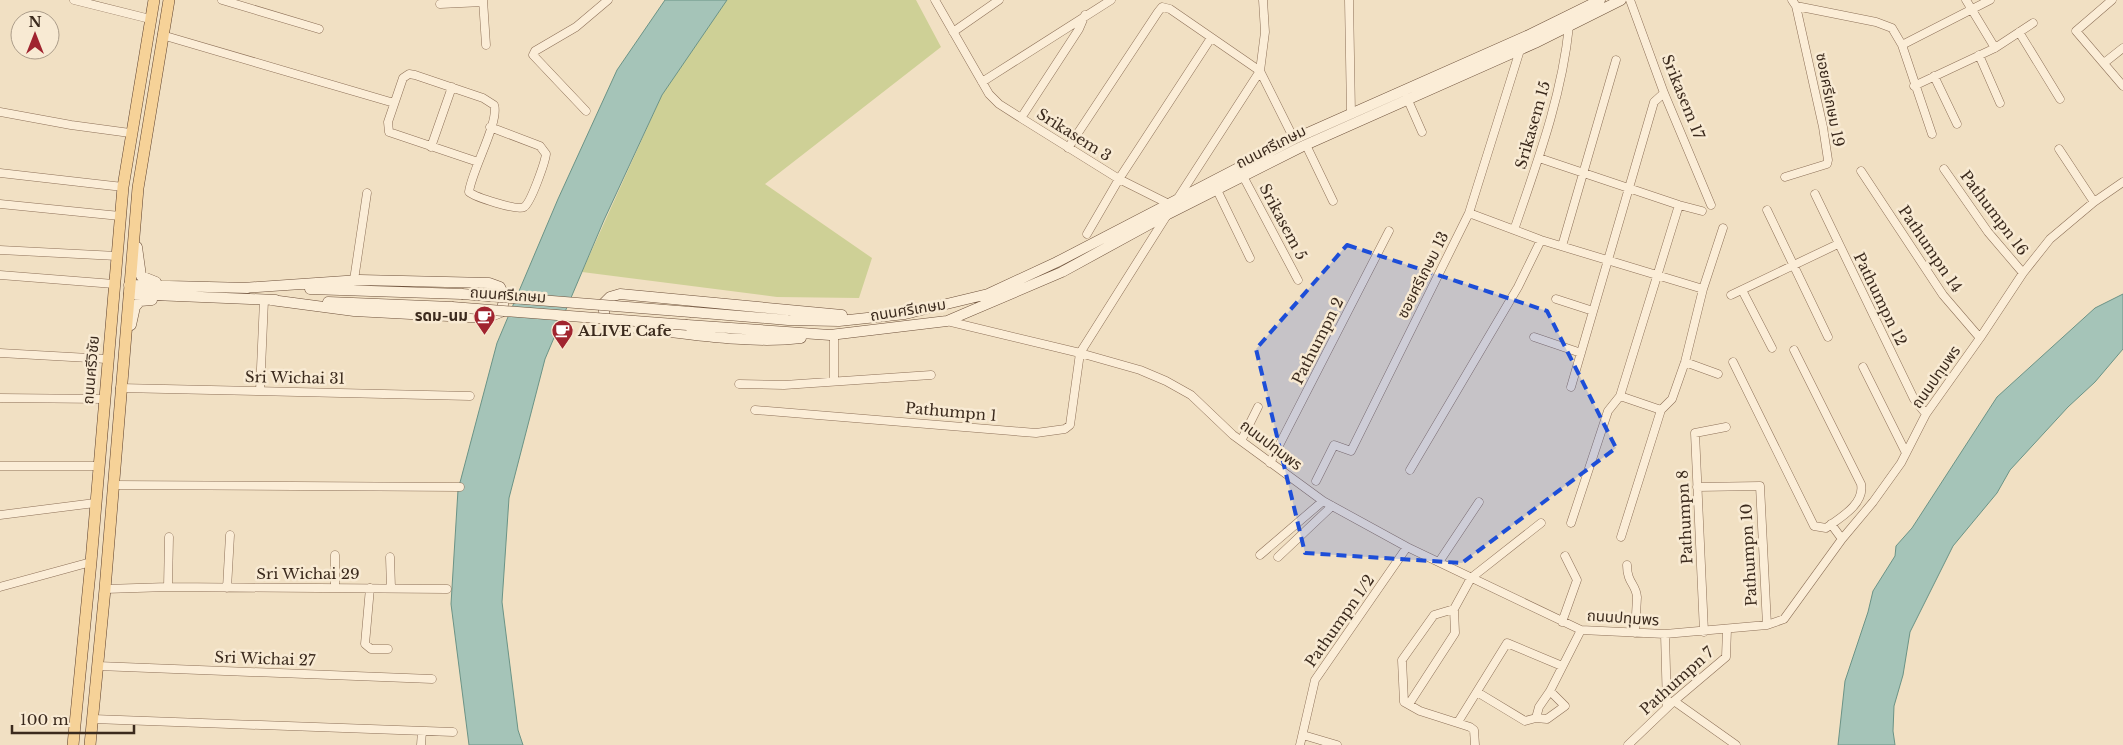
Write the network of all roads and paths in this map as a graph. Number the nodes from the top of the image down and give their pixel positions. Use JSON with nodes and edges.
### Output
{"nodes":[{"id":1,"x":74,"y":0,"type":"edge"},
{"id":2,"x":154,"y":0,"type":"edge"},
{"id":3,"x":169,"y":0,"type":"edge"},
{"id":4,"x":222,"y":0,"type":"edge"},
{"id":5,"x":608,"y":0,"type":"edge"},
{"id":6,"x":934,"y":0,"type":"edge"},
{"id":7,"x":999,"y":0,"type":"edge"},
{"id":8,"x":1111,"y":0,"type":"edge"},
{"id":9,"x":1263,"y":0,"type":"edge"},
{"id":10,"x":1349,"y":0,"type":"edge"},
{"id":11,"x":1600,"y":0,"type":"edge"},
{"id":12,"x":1621,"y":0,"type":"edge"},
{"id":13,"x":1630,"y":0,"type":"edge"},
{"id":14,"x":1966,"y":0,"type":"edge"},
{"id":15,"x":1990,"y":0,"type":"edge"},
{"id":16,"x":2112,"y":0,"type":"edge"},
{"id":17,"x":483,"y":1,"type":"edge"},
{"id":18,"x":1794,"y":3,"type":"edge"},
{"id":19,"x":440,"y":4,"type":"dead end"},
{"id":20,"x":1972,"y":11,"type":"junction"},
{"id":21,"x":1085,"y":15,"type":"junction"},
{"id":22,"x":150,"y":19,"type":"junction"},
{"id":23,"x":2033,"y":24,"type":"dead end"},
{"id":24,"x":1569,"y":26,"type":"junction"},
{"id":25,"x":319,"y":29,"type":"dead end"},
{"id":26,"x":953,"y":32,"type":"junction"},
{"id":27,"x":2019,"y":32,"type":"junction"},
{"id":28,"x":162,"y":35,"type":"junction"},
{"id":29,"x":1211,"y":38,"type":"junction"},
{"id":30,"x":486,"y":45,"type":"dead end"},
{"id":31,"x":1902,"y":45,"type":"junction"},
{"id":32,"x":1995,"y":48,"type":"junction"},
{"id":33,"x":2123,"y":48,"type":"edge"},
{"id":34,"x":1520,"y":50,"type":"junction"},
{"id":35,"x":1979,"y":55,"type":"junction"},
{"id":36,"x":1616,"y":60,"type":"dead end"},
{"id":37,"x":2104,"y":63,"type":"junction"},
{"id":38,"x":1260,"y":71,"type":"junction"},
{"id":39,"x":1934,"y":76,"type":"junction"},
{"id":40,"x":982,"y":82,"type":"junction"},
{"id":41,"x":1914,"y":86,"type":"junction"},
{"id":42,"x":2123,"y":86,"type":"edge"},
{"id":43,"x":452,"y":87,"type":"junction"},
{"id":44,"x":1664,"y":93,"type":"junction"},
{"id":45,"x":1407,"y":98,"type":"junction"},
{"id":46,"x":2060,"y":99,"type":"dead end"},
{"id":47,"x":394,"y":103,"type":"junction"},
{"id":48,"x":2000,"y":103,"type":"dead end"},
{"id":49,"x":586,"y":110,"type":"dead end"},
{"id":50,"x":0,"y":112,"type":"edge"},
{"id":51,"x":1351,"y":112,"type":"junction"},
{"id":52,"x":1021,"y":118,"type":"junction"},
{"id":53,"x":1957,"y":124,"type":"dead end"},
{"id":54,"x":490,"y":127,"type":"junction"},
{"id":55,"x":1422,"y":132,"type":"dead end"},
{"id":56,"x":130,"y":133,"type":"junction"},
{"id":57,"x":1932,"y":134,"type":"dead end"},
{"id":58,"x":145,"y":135,"type":"junction"},
{"id":59,"x":1294,"y":140,"type":"junction"},
{"id":60,"x":1306,"y":145,"type":"junction"},
{"id":61,"x":431,"y":147,"type":"junction"},
{"id":62,"x":1068,"y":148,"type":"junction"},
{"id":63,"x":2059,"y":149,"type":"dead end"},
{"id":64,"x":1539,"y":158,"type":"junction"},
{"id":65,"x":478,"y":162,"type":"junction"},
{"id":66,"x":1944,"y":169,"type":"dead end"},
{"id":67,"x":1861,"y":171,"type":"dead end"},
{"id":68,"x":0,"y":173,"type":"edge"},
{"id":69,"x":1583,"y":173,"type":"junction"},
{"id":70,"x":1785,"y":177,"type":"dead end"},
{"id":71,"x":1244,"y":178,"type":"junction"},
{"id":72,"x":1119,"y":179,"type":"junction"},
{"id":73,"x":2123,"y":182,"type":"edge"},
{"id":74,"x":123,"y":187,"type":"junction"},
{"id":75,"x":1630,"y":187,"type":"junction"},
{"id":76,"x":1217,"y":190,"type":"junction"},
{"id":77,"x":367,"y":193,"type":"dead end"},
{"id":78,"x":1816,"y":194,"type":"dead end"},
{"id":79,"x":1178,"y":198,"type":"junction"},
{"id":80,"x":1333,"y":201,"type":"dead end"},
{"id":81,"x":2094,"y":202,"type":"junction"},
{"id":82,"x":1167,"y":203,"type":"junction"},
{"id":83,"x":0,"y":204,"type":"edge"},
{"id":84,"x":1679,"y":205,"type":"junction"},
{"id":85,"x":1711,"y":205,"type":"dead end"},
{"id":86,"x":1767,"y":210,"type":"dead end"},
{"id":87,"x":1702,"y":211,"type":"dead end"},
{"id":88,"x":1469,"y":213,"type":"junction"},
{"id":89,"x":1168,"y":214,"type":"junction"},
{"id":90,"x":120,"y":216,"type":"junction"},
{"id":91,"x":135,"y":218,"type":"junction"},
{"id":92,"x":1723,"y":228,"type":"dead end"},
{"id":93,"x":1514,"y":230,"type":"junction"},
{"id":94,"x":1389,"y":231,"type":"dead end"},
{"id":95,"x":1087,"y":234,"type":"dead end"},
{"id":96,"x":1541,"y":240,"type":"junction"},
{"id":97,"x":1838,"y":244,"type":"junction"},
{"id":98,"x":1562,"y":246,"type":"junction"},
{"id":99,"x":0,"y":250,"type":"edge"},
{"id":100,"x":1250,"y":258,"type":"dead end"},
{"id":101,"x":116,"y":261,"type":"junction"},
{"id":102,"x":1609,"y":261,"type":"junction"},
{"id":103,"x":1794,"y":266,"type":"junction"},
{"id":104,"x":2022,"y":273,"type":"junction"},
{"id":105,"x":0,"y":274,"type":"edge"},
{"id":106,"x":1658,"y":276,"type":"junction"},
{"id":107,"x":354,"y":280,"type":"junction"},
{"id":108,"x":1298,"y":280,"type":"dead end"},
{"id":109,"x":124,"y":288,"type":"junction"},
{"id":110,"x":242,"y":288,"type":"junction"},
{"id":111,"x":1703,"y":289,"type":"junction"},
{"id":112,"x":1742,"y":290,"type":"junction"},
{"id":113,"x":201,"y":292,"type":"junction"},
{"id":114,"x":1730,"y":295,"type":"dead end"},
{"id":115,"x":1556,"y":299,"type":"dead end"},
{"id":116,"x":267,"y":300,"type":"junction"},
{"id":117,"x":1592,"y":311,"type":"junction"},
{"id":118,"x":905,"y":314,"type":"junction"},
{"id":119,"x":947,"y":322,"type":"junction"},
{"id":120,"x":832,"y":334,"type":"junction"},
{"id":121,"x":1534,"y":337,"type":"dead end"},
{"id":122,"x":1828,"y":337,"type":"dead end"},
{"id":123,"x":1980,"y":338,"type":"junction"},
{"id":124,"x":1772,"y":348,"type":"dead end"},
{"id":125,"x":1794,"y":350,"type":"dead end"},
{"id":126,"x":0,"y":353,"type":"edge"},
{"id":127,"x":1080,"y":353,"type":"junction"},
{"id":128,"x":1581,"y":353,"type":"junction"},
{"id":129,"x":124,"y":356,"type":"junction"},
{"id":130,"x":108,"y":359,"type":"junction"},
{"id":131,"x":1685,"y":362,"type":"junction"},
{"id":132,"x":1732,"y":362,"type":"dead end"},
{"id":133,"x":1863,"y":367,"type":"dead end"},
{"id":134,"x":1718,"y":374,"type":"dead end"},
{"id":135,"x":931,"y":375,"type":"dead end"},
{"id":136,"x":834,"y":380,"type":"junction"},
{"id":137,"x":739,"y":384,"type":"dead end"},
{"id":138,"x":1571,"y":387,"type":"dead end"},
{"id":139,"x":120,"y":388,"type":"junction"},
{"id":140,"x":260,"y":391,"type":"junction"},
{"id":141,"x":470,"y":396,"type":"dead end"},
{"id":142,"x":1620,"y":396,"type":"junction"},
{"id":143,"x":0,"y":398,"type":"edge"},
{"id":144,"x":104,"y":399,"type":"junction"},
{"id":145,"x":1258,"y":407,"type":"dead end"},
{"id":146,"x":755,"y":410,"type":"dead end"},
{"id":147,"x":1661,"y":410,"type":"junction"},
{"id":148,"x":1926,"y":414,"type":"junction"},
{"id":149,"x":1726,"y":427,"type":"dead end"},
{"id":150,"x":1241,"y":441,"type":"junction"},
{"id":151,"x":1906,"y":453,"type":"junction"},
{"id":152,"x":1270,"y":463,"type":"junction"},
{"id":153,"x":0,"y":466,"type":"edge"},
{"id":154,"x":98,"y":466,"type":"junction"},
{"id":155,"x":1410,"y":470,"type":"dead end"},
{"id":156,"x":1316,"y":481,"type":"dead end"},
{"id":157,"x":96,"y":484,"type":"junction"},
{"id":158,"x":113,"y":485,"type":"junction"},
{"id":159,"x":460,"y":487,"type":"dead end"},
{"id":160,"x":1697,"y":487,"type":"junction"},
{"id":161,"x":1323,"y":501,"type":"junction"},
{"id":162,"x":1478,"y":502,"type":"dead end"},
{"id":163,"x":95,"y":503,"type":"junction"},
{"id":164,"x":1332,"y":506,"type":"junction"},
{"id":165,"x":0,"y":515,"type":"edge"},
{"id":166,"x":1571,"y":523,"type":"dead end"},
{"id":167,"x":1541,"y":524,"type":"dead end"},
{"id":168,"x":1831,"y":524,"type":"junction"},
{"id":169,"x":230,"y":535,"type":"dead end"},
{"id":170,"x":169,"y":537,"type":"dead end"},
{"id":171,"x":1621,"y":537,"type":"dead end"},
{"id":172,"x":1842,"y":539,"type":"junction"},
{"id":173,"x":1407,"y":547,"type":"junction"},
{"id":174,"x":335,"y":555,"type":"dead end"},
{"id":175,"x":1260,"y":555,"type":"dead end"},
{"id":176,"x":1565,"y":556,"type":"dead end"},
{"id":177,"x":390,"y":557,"type":"dead end"},
{"id":178,"x":1278,"y":557,"type":"dead end"},
{"id":179,"x":91,"y":562,"type":"junction"},
{"id":180,"x":1439,"y":562,"type":"junction"},
{"id":181,"x":1627,"y":565,"type":"dead end"},
{"id":182,"x":1471,"y":578,"type":"junction"},
{"id":183,"x":0,"y":587,"type":"edge"},
{"id":184,"x":168,"y":587,"type":"junction"},
{"id":185,"x":227,"y":588,"type":"junction"},
{"id":186,"x":335,"y":588,"type":"junction"},
{"id":187,"x":370,"y":588,"type":"junction"},
{"id":188,"x":391,"y":588,"type":"junction"},
{"id":189,"x":105,"y":589,"type":"junction"},
{"id":190,"x":447,"y":589,"type":"dead end"},
{"id":191,"x":1454,"y":609,"type":"junction"},
{"id":192,"x":1562,"y":622,"type":"junction"},
{"id":193,"x":1766,"y":625,"type":"junction"},
{"id":194,"x":1727,"y":629,"type":"junction"},
{"id":195,"x":1581,"y":630,"type":"junction"},
{"id":196,"x":1704,"y":632,"type":"junction"},
{"id":197,"x":1635,"y":633,"type":"junction"},
{"id":198,"x":1665,"y":634,"type":"junction"},
{"id":199,"x":388,"y":649,"type":"dead end"},
{"id":200,"x":98,"y":666,"type":"junction"},
{"id":201,"x":1562,"y":666,"type":"junction"},
{"id":202,"x":432,"y":679,"type":"dead end"},
{"id":203,"x":1550,"y":691,"type":"junction"},
{"id":204,"x":1477,"y":692,"type":"junction"},
{"id":205,"x":1409,"y":704,"type":"junction"},
{"id":206,"x":1670,"y":704,"type":"junction"},
{"id":207,"x":1536,"y":718,"type":"junction"},
{"id":208,"x":93,"y":719,"type":"junction"},
{"id":209,"x":1458,"y":722,"type":"junction"},
{"id":210,"x":422,"y":731,"type":"junction"},
{"id":211,"x":453,"y":732,"type":"dead end"},
{"id":212,"x":1303,"y":735,"type":"junction"},
{"id":213,"x":73,"y":745,"type":"edge"},
{"id":214,"x":90,"y":745,"type":"edge"},
{"id":215,"x":421,"y":745,"type":"edge"},
{"id":216,"x":1300,"y":745,"type":"edge"},
{"id":217,"x":1338,"y":745,"type":"edge"},
{"id":218,"x":1475,"y":745,"type":"edge"},
{"id":219,"x":1628,"y":745,"type":"edge"},
{"id":220,"x":1736,"y":745,"type":"edge"}],
"edges":[{"from":1,"to":22,"type":"street"},
{"from":2,"to":22,"type":"main road"},
{"from":3,"to":28,"type":"main road","name":"ถนนศรีวิชัย"},
{"from":4,"to":25,"type":"street"},
{"from":5,"to":49,"type":"street"},
{"from":6,"to":26,"type":"street"},
{"from":7,"to":26,"type":"street"},
{"from":8,"to":21,"type":"street"},
{"from":9,"to":38,"type":"street"},
{"from":10,"to":51,"type":"street"},
{"from":11,"to":51,"type":"main road","name":"ถนนศรีเกษม"},
{"from":12,"to":24,"type":"main road","name":"ถนนศรีเกษม"},
{"from":13,"to":44,"type":"street","name":"Srikasem 17"},
{"from":14,"to":20,"type":"street"},
{"from":15,"to":20,"type":"street"},
{"from":16,"to":37,"type":"street"},
{"from":17,"to":19,"type":"street"},
{"from":17,"to":30,"type":"street"},
{"from":18,"to":31,"type":"street"},
{"from":18,"to":70,"type":"street","name":"ซอยศรีเกษม 19"},
{"from":20,"to":31,"type":"street"},
{"from":20,"to":32,"type":"street"},
{"from":21,"to":40,"type":"street"},
{"from":21,"to":52,"type":"street","name":"Srikasem 3"},
{"from":22,"to":56,"type":"main road"},
{"from":23,"to":27,"type":"street"},
{"from":24,"to":34,"type":"main road","name":"ถนนศรีเกษม"},
{"from":24,"to":64,"type":"street","name":"Srikasem 15"},
{"from":26,"to":40,"type":"street"},
{"from":27,"to":32,"type":"street"},
{"from":27,"to":46,"type":"street"},
{"from":28,"to":47,"type":"street"},
{"from":28,"to":58,"type":"main road","name":"ถนนศรีวิชัย"},
{"from":29,"to":38,"type":"street"},
{"from":29,"to":62,"type":"street"},
{"from":29,"to":72,"type":"street"},
{"from":31,"to":41,"type":"street"},
{"from":32,"to":35,"type":"street"},
{"from":33,"to":37,"type":"street"},
{"from":34,"to":45,"type":"main road","name":"ถนนศรีเกษม"},
{"from":34,"to":88,"type":"street","name":"ซอยศรีเกษม 13"},
{"from":35,"to":39,"type":"street"},
{"from":35,"to":48,"type":"street"},
{"from":36,"to":69,"type":"street"},
{"from":37,"to":42,"type":"street"},
{"from":38,"to":59,"type":"street"},
{"from":38,"to":79,"type":"street"},
{"from":39,"to":41,"type":"street"},
{"from":39,"to":53,"type":"street"},
{"from":40,"to":52,"type":"street"},
{"from":41,"to":57,"type":"street"},
{"from":43,"to":47,"type":"street"},
{"from":43,"to":54,"type":"street"},
{"from":43,"to":61,"type":"street"},
{"from":44,"to":75,"type":"street"},
{"from":44,"to":85,"type":"street","name":"Srikasem 17"},
{"from":45,"to":55,"type":"street"},
{"from":45,"to":60,"type":"main road","name":"ถนนศรีเกษม"},
{"from":47,"to":61,"type":"street"},
{"from":50,"to":56,"type":"street"},
{"from":51,"to":59,"type":"main road","name":"ถนนศรีเกษม"},
{"from":52,"to":62,"type":"street","name":"Srikasem 3"},
{"from":54,"to":65,"type":"street"},
{"from":54,"to":65,"type":"street"},
{"from":56,"to":58,"type":"main road"},
{"from":56,"to":74,"type":"main road"},
{"from":58,"to":91,"type":"main road","name":"ถนนศรีวิชัย"},
{"from":59,"to":79,"type":"main road","name":"ถนนศรีเกษม"},
{"from":60,"to":71,"type":"main road","name":"ถนนศรีเกษม"},
{"from":60,"to":80,"type":"street"},
{"from":61,"to":65,"type":"street"},
{"from":62,"to":72,"type":"street","name":"Srikasem 3"},
{"from":63,"to":81,"type":"street"},
{"from":64,"to":69,"type":"street"},
{"from":64,"to":93,"type":"street","name":"Srikasem 15"},
{"from":66,"to":104,"type":"street","name":"Pathumpn 16"},
{"from":67,"to":123,"type":"street","name":"Pathumpn 14"},
{"from":68,"to":74,"type":"street"},
{"from":69,"to":75,"type":"street"},
{"from":69,"to":98,"type":"street"},
{"from":71,"to":76,"type":"main road","name":"ถนนศรีเกษม"},
{"from":71,"to":108,"type":"street","name":"Srikasem 5"},
{"from":72,"to":82,"type":"street","name":"Srikasem 3"},
{"from":72,"to":95,"type":"street"},
{"from":73,"to":81,"type":"street","name":"ถนนปทุมพร"},
{"from":74,"to":90,"type":"main road"},
{"from":75,"to":84,"type":"street"},
{"from":75,"to":102,"type":"street"},
{"from":76,"to":89,"type":"main road","name":"ถนนศรีเกษม"},
{"from":76,"to":100,"type":"street"},
{"from":77,"to":107,"type":"street"},
{"from":78,"to":97,"type":"street","name":"Pathumpn 12"},
{"from":79,"to":82,"type":"main road","name":"ถนนศรีเกษม"},
{"from":81,"to":104,"type":"street","name":"ถนนปทุมพร"},
{"from":82,"to":118,"type":"main road","name":"ถนนศรีเกษม"},
{"from":83,"to":90,"type":"street"},
{"from":84,"to":87,"type":"street"},
{"from":84,"to":106,"type":"street"},
{"from":86,"to":103,"type":"street"},
{"from":88,"to":93,"type":"street"},
{"from":88,"to":156,"type":"street","name":"ซอยศรีเกษม 13"},
{"from":89,"to":119,"type":"main road","name":"ถนนศรีเกษม"},
{"from":89,"to":127,"type":"street"},
{"from":90,"to":101,"type":"main road"},
{"from":91,"to":109,"type":"main road","name":"ถนนศรีวิชัย"},
{"from":91,"to":113,"type":"main road"},
{"from":92,"to":111,"type":"street"},
{"from":93,"to":96,"type":"street"},
{"from":94,"to":152,"type":"street","name":"Pathumpn 2"},
{"from":96,"to":98,"type":"street"},
{"from":96,"to":155,"type":"street"},
{"from":97,"to":103,"type":"street"},
{"from":97,"to":148,"type":"street","name":"Pathumpn 12"},
{"from":98,"to":102,"type":"street"},
{"from":99,"to":101,"type":"street"},
{"from":101,"to":109,"type":"main road"},
{"from":102,"to":106,"type":"street"},
{"from":102,"to":117,"type":"street"},
{"from":103,"to":112,"type":"street"},
{"from":103,"to":122,"type":"street"},
{"from":104,"to":123,"type":"street","name":"ถนนปทุมพร"},
{"from":105,"to":109,"type":"street"},
{"from":106,"to":111,"type":"street"},
{"from":106,"to":142,"type":"street"},
{"from":107,"to":110,"type":"main road"},
{"from":107,"to":116,"type":"main road"},
{"from":109,"to":113,"type":"main road","name":"ถนนศรีเกษม"},
{"from":109,"to":129,"type":"main road","name":"ถนนศรีวิชัย"},
{"from":109,"to":130,"type":"main road","name":"ถนนศรีวิชัย"},
{"from":110,"to":113,"type":"main road","name":"ถนนศรีเกษม"},
{"from":110,"to":118,"type":"main road","name":"ถนนศรีเกษม","bridge":true},
{"from":111,"to":131,"type":"street"},
{"from":112,"to":114,"type":"street"},
{"from":112,"to":124,"type":"street"},
{"from":113,"to":116,"type":"main road","name":"ถนนศรีเกษม"},
{"from":113,"to":129,"type":"main road"},
{"from":115,"to":117,"type":"street"},
{"from":116,"to":120,"type":"main road","name":"ถนนศรีเกษม","bridge":true},
{"from":116,"to":140,"type":"street"},
{"from":117,"to":128,"type":"street"},
{"from":118,"to":120,"type":"main road"},
{"from":119,"to":120,"type":"main road","name":"ถนนศรีเกษม"},
{"from":119,"to":127,"type":"street","name":"ถนนปทุมพร"},
{"from":120,"to":136,"type":"street"},
{"from":121,"to":128,"type":"street"},
{"from":123,"to":148,"type":"street","name":"ถนนปทุมพร"},
{"from":125,"to":168,"type":"street"},
{"from":126,"to":130,"type":"street"},
{"from":127,"to":146,"type":"street","name":"Pathumpn 1"},
{"from":127,"to":150,"type":"street","name":"ถนนปทุมพร"},
{"from":128,"to":138,"type":"street"},
{"from":129,"to":139,"type":"main road","name":"ถนนศรีวิชัย"},
{"from":130,"to":144,"type":"main road","name":"ถนนศรีวิชัย"},
{"from":131,"to":134,"type":"street"},
{"from":131,"to":147,"type":"street"},
{"from":132,"to":168,"type":"street"},
{"from":133,"to":151,"type":"street"},
{"from":135,"to":136,"type":"street"},
{"from":136,"to":137,"type":"street"},
{"from":139,"to":140,"type":"street","name":"Sri Wichai 31"},
{"from":139,"to":158,"type":"main road","name":"ถนนศรีวิชัย"},
{"from":140,"to":141,"type":"street","name":"Sri Wichai 31"},
{"from":142,"to":147,"type":"street"},
{"from":142,"to":166,"type":"street"},
{"from":143,"to":144,"type":"street"},
{"from":144,"to":154,"type":"main road","name":"ถนนศรีวิชัย"},
{"from":145,"to":150,"type":"street"},
{"from":147,"to":171,"type":"street"},
{"from":148,"to":151,"type":"street","name":"ถนนปทุมพร"},
{"from":149,"to":160,"type":"street","name":"Pathumpn 8"},
{"from":150,"to":152,"type":"street","name":"ถนนปทุมพร"},
{"from":151,"to":172,"type":"street","name":"ถนนปทุมพร"},
{"from":152,"to":161,"type":"street","name":"ถนนปทุมพร"},
{"from":153,"to":154,"type":"street"},
{"from":154,"to":157,"type":"main road","name":"ถนนศรีวิชัย"},
{"from":157,"to":158,"type":"main road"},
{"from":157,"to":163,"type":"main road","name":"ถนนศรีวิชัย"},
{"from":158,"to":159,"type":"street"},
{"from":158,"to":189,"type":"main road","name":"ถนนศรีวิชัย"},
{"from":160,"to":193,"type":"street","name":"Pathumpn 10"},
{"from":160,"to":196,"type":"street","name":"Pathumpn 8"},
{"from":161,"to":164,"type":"street","name":"ถนนปทุมพร"},
{"from":161,"to":175,"type":"street"},
{"from":162,"to":180,"type":"street"},
{"from":163,"to":165,"type":"street"},
{"from":163,"to":179,"type":"main road","name":"ถนนศรีวิชัย"},
{"from":164,"to":173,"type":"street","name":"ถนนปทุมพร"},
{"from":164,"to":178,"type":"street"},
{"from":167,"to":182,"type":"street"},
{"from":168,"to":172,"type":"street"},
{"from":169,"to":185,"type":"street"},
{"from":170,"to":184,"type":"street"},
{"from":172,"to":193,"type":"street","name":"ถนนปทุมพร"},
{"from":173,"to":180,"type":"street","name":"ถนนปทุมพร"},
{"from":173,"to":212,"type":"street","name":"Pathumpn 1/2"},
{"from":174,"to":186,"type":"street"},
{"from":176,"to":192,"type":"street"},
{"from":177,"to":188,"type":"street"},
{"from":179,"to":183,"type":"street"},
{"from":179,"to":213,"type":"main road","name":"ถนนศรีวิชัย"},
{"from":180,"to":182,"type":"street","name":"ถนนปทุมพร"},
{"from":181,"to":197,"type":"street"},
{"from":182,"to":191,"type":"street"},
{"from":182,"to":192,"type":"street","name":"ถนนปทุมพร"},
{"from":184,"to":185,"type":"street","name":"Sri Wichai 29"},
{"from":184,"to":189,"type":"street","name":"Sri Wichai 29"},
{"from":185,"to":186,"type":"street","name":"Sri Wichai 29"},
{"from":186,"to":187,"type":"street","name":"Sri Wichai 29"},
{"from":187,"to":188,"type":"street","name":"Sri Wichai 29"},
{"from":187,"to":199,"type":"street"},
{"from":188,"to":190,"type":"street","name":"Sri Wichai 29"},
{"from":189,"to":200,"type":"main road","name":"ถนนศรีวิชัย"},
{"from":191,"to":205,"type":"street"},
{"from":191,"to":205,"type":"street"},
{"from":192,"to":195,"type":"street","name":"ถนนปทุมพร"},
{"from":193,"to":194,"type":"street","name":"ถนนปทุมพร"},
{"from":194,"to":196,"type":"street","name":"ถนนปทุมพร"},
{"from":194,"to":206,"type":"street","name":"Pathumpn 7"},
{"from":195,"to":197,"type":"street","name":"ถนนปทุมพร"},
{"from":195,"to":201,"type":"street"},
{"from":196,"to":198,"type":"street","name":"ถนนปทุมพร"},
{"from":197,"to":198,"type":"street","name":"ถนนปทุมพร"},
{"from":198,"to":206,"type":"street"},
{"from":200,"to":202,"type":"street","name":"Sri Wichai 27"},
{"from":200,"to":208,"type":"main road","name":"ถนนศรีวิชัย"},
{"from":201,"to":203,"type":"street"},
{"from":201,"to":204,"type":"street"},
{"from":203,"to":207,"type":"street"},
{"from":203,"to":207,"type":"street"},
{"from":204,"to":207,"type":"street"},
{"from":204,"to":209,"type":"street"},
{"from":205,"to":209,"type":"street"},
{"from":206,"to":219,"type":"street","name":"Pathumpn 7"},
{"from":206,"to":220,"type":"street"},
{"from":208,"to":210,"type":"street"},
{"from":208,"to":214,"type":"main road","name":"ถนนศรีวิชัย"},
{"from":209,"to":218,"type":"street"},
{"from":210,"to":211,"type":"street"},
{"from":210,"to":215,"type":"street"},
{"from":212,"to":216,"type":"street","name":"Pathumpn 1/2"},
{"from":212,"to":217,"type":"street"}]}
